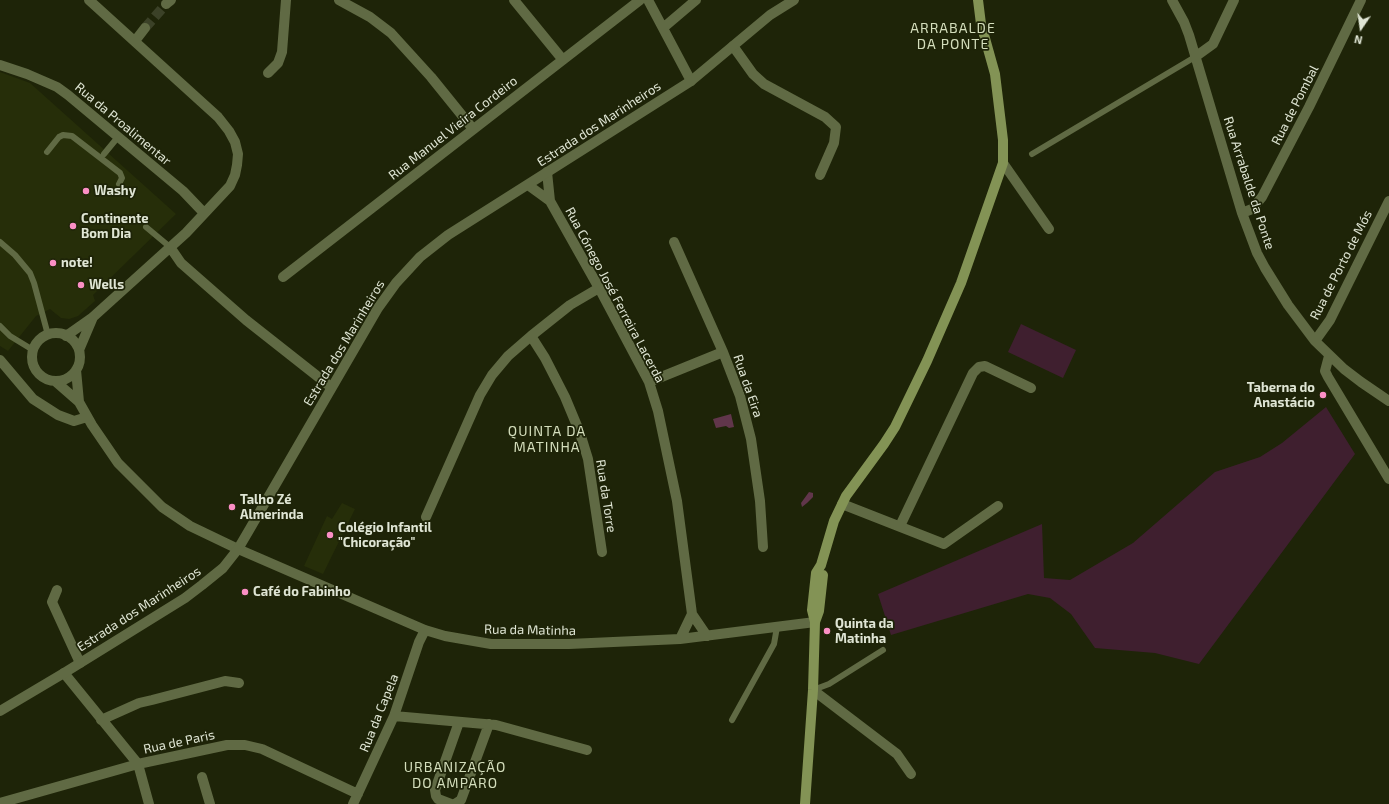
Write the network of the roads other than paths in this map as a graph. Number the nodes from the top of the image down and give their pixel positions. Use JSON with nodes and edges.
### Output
{"nodes":[{"id":1,"x":89,"y":0,"type":"edge"},
{"id":2,"x":286,"y":0,"type":"edge"},
{"id":3,"x":339,"y":0,"type":"edge"},
{"id":4,"x":514,"y":0,"type":"edge"},
{"id":5,"x":640,"y":0,"type":"edge"},
{"id":6,"x":648,"y":0,"type":"edge"},
{"id":7,"x":696,"y":0,"type":"edge"},
{"id":8,"x":794,"y":0,"type":"edge"},
{"id":9,"x":978,"y":0,"type":"edge"},
{"id":10,"x":1172,"y":0,"type":"edge"},
{"id":11,"x":1234,"y":0,"type":"edge"},
{"id":12,"x":1361,"y":0,"type":"edge"},
{"id":13,"x":145,"y":28,"type":"tunnel mouth"},
{"id":14,"x":663,"y":28,"type":"junction"},
{"id":15,"x":135,"y":41,"type":"junction"},
{"id":16,"x":733,"y":46,"type":"junction"},
{"id":17,"x":1195,"y":57,"type":"junction"},
{"id":18,"x":563,"y":60,"type":"junction"},
{"id":19,"x":0,"y":65,"type":"edge"},
{"id":20,"x":268,"y":73,"type":"dead end"},
{"id":21,"x":691,"y":81,"type":"junction"},
{"id":22,"x":473,"y":129,"type":"junction"},
{"id":23,"x":118,"y":137,"type":"junction"},
{"id":24,"x":47,"y":152,"type":"dead end"},
{"id":25,"x":104,"y":154,"type":"dead end"},
{"id":26,"x":1032,"y":154,"type":"dead end"},
{"id":27,"x":1003,"y":163,"type":"junction"},
{"id":28,"x":547,"y":172,"type":"junction"},
{"id":29,"x":820,"y":175,"type":"dead end"},
{"id":30,"x":119,"y":184,"type":"dead end"},
{"id":31,"x":528,"y":185,"type":"junction"},
{"id":32,"x":550,"y":201,"type":"junction"},
{"id":33,"x":1389,"y":201,"type":"edge"},
{"id":34,"x":204,"y":213,"type":"junction"},
{"id":35,"x":1242,"y":214,"type":"junction"},
{"id":36,"x":146,"y":227,"type":"dead end"},
{"id":37,"x":1048,"y":229,"type":"dead end"},
{"id":38,"x":0,"y":242,"type":"edge"},
{"id":39,"x":674,"y":242,"type":"dead end"},
{"id":40,"x":170,"y":247,"type":"junction"},
{"id":41,"x":283,"y":277,"type":"dead end"},
{"id":42,"x":599,"y":288,"type":"junction"},
{"id":43,"x":93,"y":317,"type":"junction"},
{"id":44,"x":0,"y":326,"type":"edge"},
{"id":45,"x":48,"y":335,"type":"junction"},
{"id":46,"x":66,"y":336,"type":"junction"},
{"id":47,"x":531,"y":336,"type":"junction"},
{"id":48,"x":1315,"y":341,"type":"junction"},
{"id":49,"x":33,"y":350,"type":"junction"},
{"id":50,"x":79,"y":350,"type":"junction"},
{"id":51,"x":723,"y":352,"type":"junction"},
{"id":52,"x":1329,"y":356,"type":"junction"},
{"id":53,"x":0,"y":360,"type":"edge"},
{"id":54,"x":76,"y":370,"type":"junction"},
{"id":55,"x":55,"y":381,"type":"junction"},
{"id":56,"x":649,"y":382,"type":"junction"},
{"id":57,"x":331,"y":387,"type":"junction"},
{"id":58,"x":1031,"y":388,"type":"dead end"},
{"id":59,"x":1389,"y":401,"type":"edge"},
{"id":60,"x":79,"y":402,"type":"junction"},
{"id":61,"x":87,"y":417,"type":"junction"},
{"id":62,"x":1389,"y":479,"type":"edge"},
{"id":63,"x":842,"y":504,"type":"junction"},
{"id":64,"x":998,"y":506,"type":"dead end"},
{"id":65,"x":426,"y":517,"type":"dead end"},
{"id":66,"x":900,"y":526,"type":"junction"},
{"id":67,"x":763,"y":547,"type":"dead end"},
{"id":68,"x":238,"y":549,"type":"junction"},
{"id":69,"x":602,"y":552,"type":"dead end"},
{"id":70,"x":57,"y":590,"type":"dead end"},
{"id":71,"x":692,"y":614,"type":"junction"},
{"id":72,"x":815,"y":622,"type":"junction"},
{"id":73,"x":777,"y":627,"type":"junction"},
{"id":74,"x":425,"y":630,"type":"junction"},
{"id":75,"x":707,"y":636,"type":"junction"},
{"id":76,"x":680,"y":639,"type":"junction"},
{"id":77,"x":883,"y":650,"type":"dead end"},
{"id":78,"x":80,"y":663,"type":"junction"},
{"id":79,"x":64,"y":673,"type":"junction"},
{"id":80,"x":239,"y":683,"type":"dead end"},
{"id":81,"x":813,"y":690,"type":"junction"},
{"id":82,"x":0,"y":711,"type":"edge"},
{"id":83,"x":394,"y":716,"type":"junction"},
{"id":84,"x":101,"y":720,"type":"junction"},
{"id":85,"x":732,"y":720,"type":"dead end"},
{"id":86,"x":459,"y":722,"type":"junction"},
{"id":87,"x":489,"y":724,"type":"junction"},
{"id":88,"x":587,"y":750,"type":"dead end"},
{"id":89,"x":138,"y":764,"type":"junction"},
{"id":90,"x":912,"y":774,"type":"dead end"},
{"id":91,"x":202,"y":777,"type":"dead end"},
{"id":92,"x":355,"y":799,"type":"edge"},
{"id":93,"x":0,"y":803,"type":"edge"},
{"id":94,"x":150,"y":804,"type":"edge"},
{"id":95,"x":210,"y":804,"type":"edge"},
{"id":96,"x":451,"y":804,"type":"edge"},
{"id":97,"x":456,"y":804,"type":"edge"},
{"id":98,"x":805,"y":804,"type":"edge"}],
"edges":[{"from":1,"to":15,"type":"street"},
{"from":2,"to":20,"type":"street"},
{"from":3,"to":22,"type":"street"},
{"from":4,"to":18,"type":"street"},
{"from":5,"to":18,"type":"street","name":"Rua Manuel Vieira Cordeiro"},
{"from":6,"to":14,"type":"street"},
{"from":7,"to":14,"type":"street"},
{"from":8,"to":16,"type":"street","name":"Estrada dos Marinheiros"},
{"from":9,"to":27,"type":"main road"},
{"from":10,"to":17,"type":"street","name":"Rua Arrabalde da Ponte"},
{"from":11,"to":17,"type":"street"},
{"from":12,"to":35,"type":"street","name":"Rua de Pombal"},
{"from":13,"to":15,"type":"street"},
{"from":14,"to":21,"type":"street"},
{"from":15,"to":34,"type":"street"},
{"from":16,"to":21,"type":"street","name":"Estrada dos Marinheiros"},
{"from":16,"to":29,"type":"street"},
{"from":17,"to":26,"type":"lane"},
{"from":17,"to":35,"type":"street","name":"Rua Arrabalde da Ponte"},
{"from":18,"to":22,"type":"street","name":"Rua Manuel Vieira Cordeiro"},
{"from":19,"to":23,"type":"street","name":"Rua da Proalimentar"},
{"from":21,"to":28,"type":"street","name":"Estrada dos Marinheiros"},
{"from":22,"to":41,"type":"street","name":"Rua Manuel Vieira Cordeiro"},
{"from":23,"to":25,"type":"lane"},
{"from":23,"to":34,"type":"street","name":"Rua da Proalimentar"},
{"from":24,"to":30,"type":"lane"},
{"from":27,"to":37,"type":"street"},
{"from":27,"to":63,"type":"main road"},
{"from":28,"to":31,"type":"street","name":"Estrada dos Marinheiros"},
{"from":28,"to":32,"type":"street","name":"Rua Cónego José Ferreira Lacerda"},
{"from":31,"to":32,"type":"street","name":"Rua Cónego José Ferreira Lacerda"},
{"from":31,"to":57,"type":"street","name":"Estrada dos Marinheiros"},
{"from":32,"to":42,"type":"street","name":"Rua Cónego José Ferreira Lacerda"},
{"from":33,"to":48,"type":"street","name":"Rua de Porto de Mós"},
{"from":34,"to":40,"type":"street"},
{"from":35,"to":48,"type":"street","name":"Rua Arrabalde da Ponte"},
{"from":36,"to":40,"type":"lane"},
{"from":38,"to":45,"type":"lane"},
{"from":39,"to":51,"type":"street","name":"Rua da Eira"},
{"from":40,"to":43,"type":"street"},
{"from":40,"to":57,"type":"street"},
{"from":42,"to":47,"type":"street"},
{"from":42,"to":56,"type":"street","name":"Rua Cónego José Ferreira Lacerda"},
{"from":43,"to":46,"type":"street"},
{"from":43,"to":50,"type":"street"},
{"from":44,"to":49,"type":"lane"},
{"from":45,"to":46,"type":"street"},
{"from":45,"to":49,"type":"street"},
{"from":46,"to":50,"type":"street"},
{"from":47,"to":65,"type":"street"},
{"from":47,"to":69,"type":"street","name":"Rua da Torre"},
{"from":48,"to":52,"type":"street","name":"Rua Arrabalde da Ponte"},
{"from":49,"to":55,"type":"street"},
{"from":50,"to":54,"type":"street"},
{"from":51,"to":56,"type":"street"},
{"from":51,"to":67,"type":"street","name":"Rua da Eira"},
{"from":52,"to":59,"type":"street","name":"Rua Arrabalde da Ponte"},
{"from":52,"to":62,"type":"street"},
{"from":53,"to":61,"type":"street"},
{"from":54,"to":55,"type":"street"},
{"from":54,"to":60,"type":"street"},
{"from":55,"to":60,"type":"street"},
{"from":56,"to":71,"type":"street","name":"Rua Cónego José Ferreira Lacerda"},
{"from":57,"to":68,"type":"street","name":"Estrada dos Marinheiros"},
{"from":58,"to":66,"type":"street"},
{"from":60,"to":61,"type":"street","name":"Rua da Matinha"},
{"from":61,"to":68,"type":"street","name":"Rua da Matinha"},
{"from":63,"to":66,"type":"street"},
{"from":63,"to":72,"type":"main road"},
{"from":64,"to":66,"type":"street"},
{"from":68,"to":74,"type":"street","name":"Rua da Matinha"},
{"from":68,"to":78,"type":"street","name":"Estrada dos Marinheiros"},
{"from":70,"to":78,"type":"street"},
{"from":71,"to":75,"type":"street","name":"Rua Cónego José Ferreira Lacerda"},
{"from":71,"to":76,"type":"street"},
{"from":72,"to":73,"type":"street","name":"Rua da Matinha"},
{"from":72,"to":81,"type":"main road"},
{"from":73,"to":75,"type":"street","name":"Rua da Matinha"},
{"from":73,"to":85,"type":"lane"},
{"from":74,"to":76,"type":"street","name":"Rua da Matinha"},
{"from":74,"to":83,"type":"street","name":"Rua da Capela"},
{"from":75,"to":76,"type":"street","name":"Rua da Matinha"},
{"from":77,"to":81,"type":"lane"},
{"from":78,"to":79,"type":"street","name":"Estrada dos Marinheiros"},
{"from":79,"to":82,"type":"street","name":"Estrada dos Marinheiros"},
{"from":79,"to":84,"type":"street"},
{"from":80,"to":84,"type":"street"},
{"from":81,"to":90,"type":"street"},
{"from":81,"to":98,"type":"main road"},
{"from":83,"to":86,"type":"street"},
{"from":83,"to":92,"type":"street","name":"Rua da Capela"},
{"from":84,"to":89,"type":"street"},
{"from":86,"to":87,"type":"street"},
{"from":86,"to":96,"type":"street"},
{"from":87,"to":88,"type":"street"},
{"from":87,"to":97,"type":"street"},
{"from":89,"to":92,"type":"street","name":"Rua de Paris"},
{"from":89,"to":93,"type":"street","name":"Rua de Paris"},
{"from":89,"to":94,"type":"street"},
{"from":91,"to":95,"type":"street"}]}
